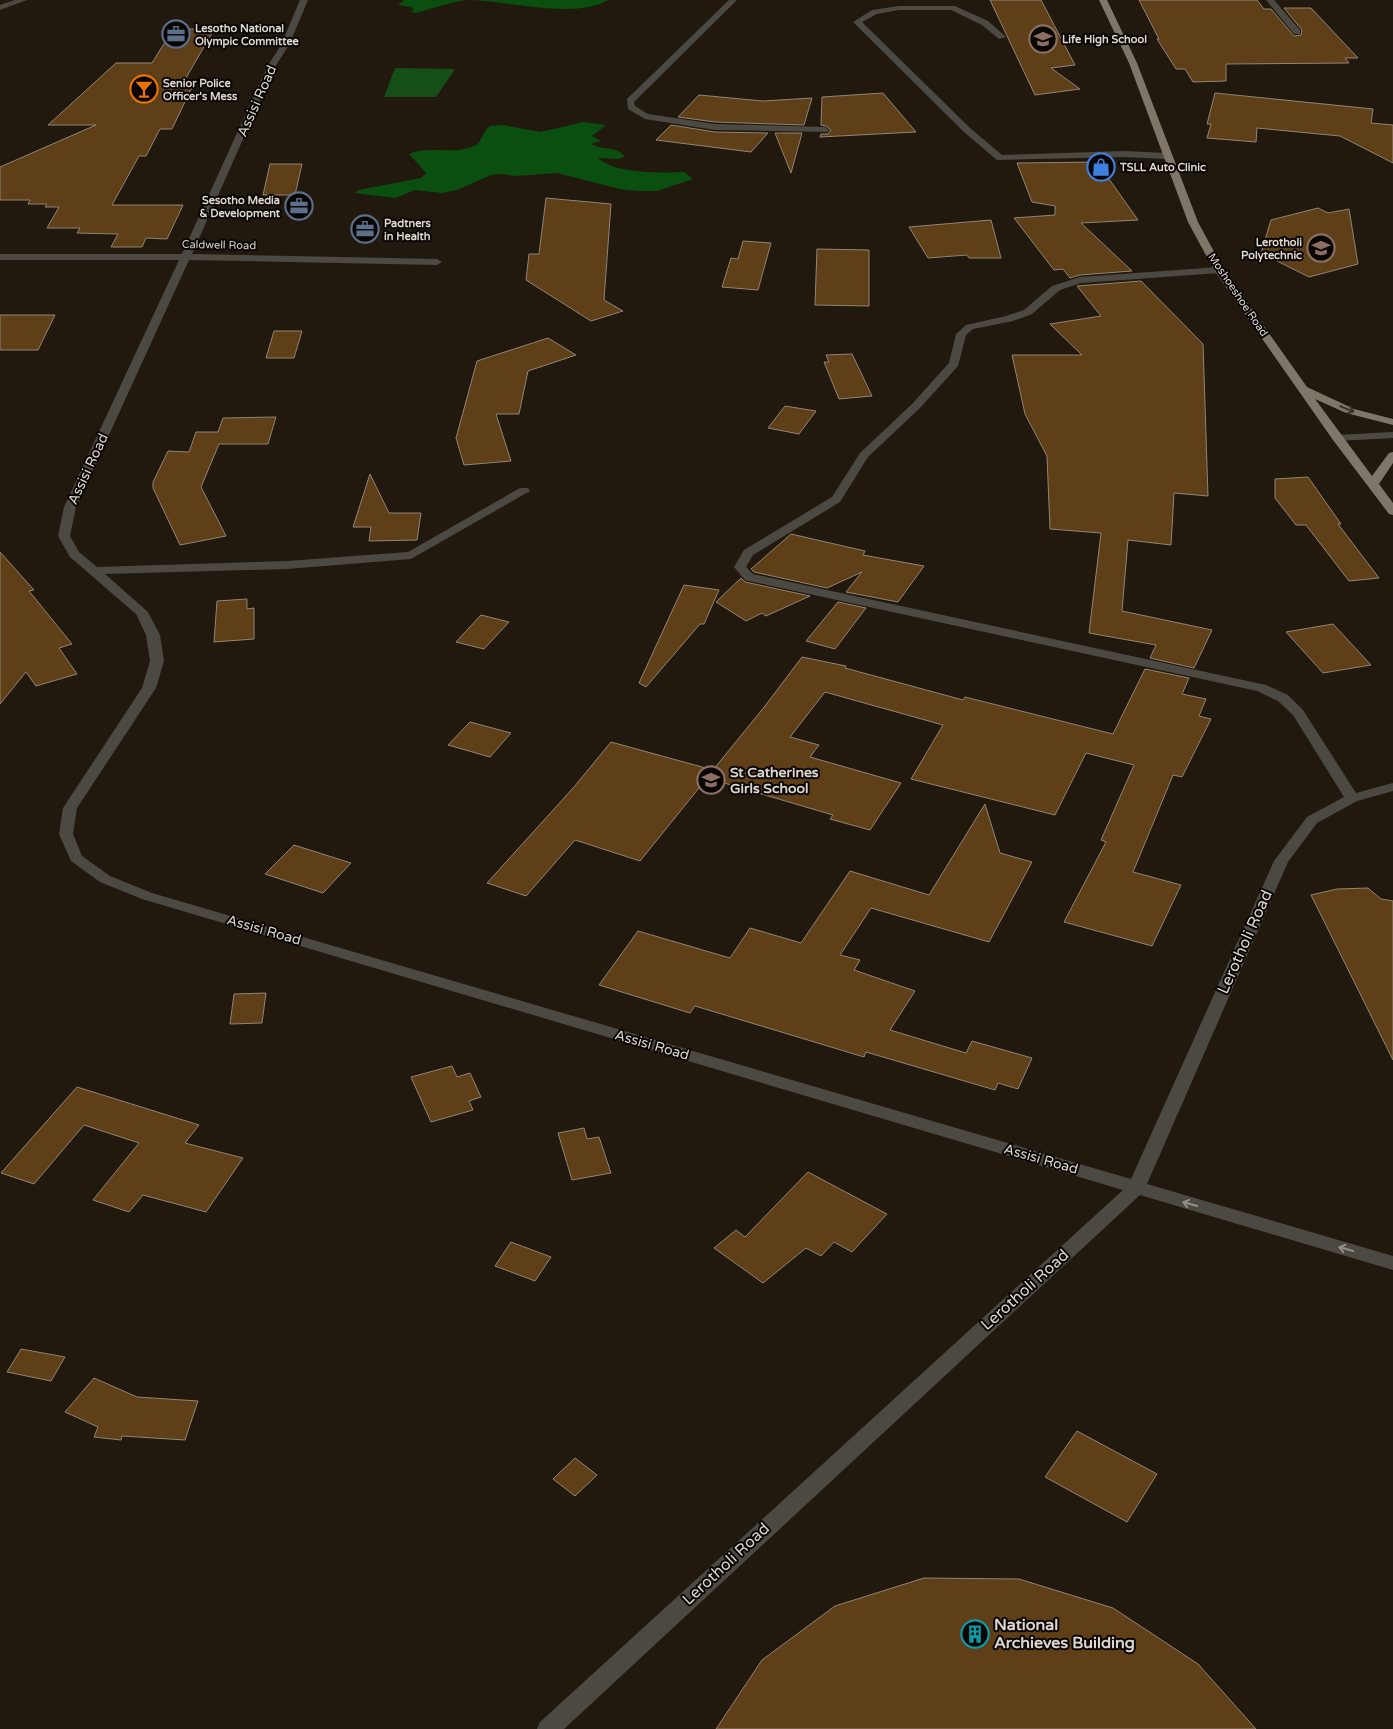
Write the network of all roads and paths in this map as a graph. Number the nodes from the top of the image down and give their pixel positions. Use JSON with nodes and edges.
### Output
{"nodes":[{"id":1,"x":23,"y":0,"type":"edge"},
{"id":2,"x":304,"y":0,"type":"edge"},
{"id":3,"x":733,"y":0,"type":"edge"},
{"id":4,"x":1103,"y":0,"type":"edge"},
{"id":5,"x":1270,"y":0,"type":"edge"},
{"id":6,"x":0,"y":8,"type":"edge"},
{"id":7,"x":1297,"y":32,"type":"dead end"},
{"id":8,"x":1002,"y":37,"type":"dead end"},
{"id":9,"x":825,"y":130,"type":"dead end"},
{"id":10,"x":1167,"y":156,"type":"junction"},
{"id":11,"x":0,"y":257,"type":"edge"},
{"id":12,"x":186,"y":257,"type":"junction"},
{"id":13,"x":437,"y":262,"type":"dead end"},
{"id":14,"x":1219,"y":270,"type":"junction"},
{"id":15,"x":1303,"y":390,"type":"junction"},
{"id":16,"x":1393,"y":422,"type":"edge"},
{"id":17,"x":1393,"y":435,"type":"edge"},
{"id":18,"x":1337,"y":438,"type":"junction"},
{"id":19,"x":1393,"y":455,"type":"edge"},
{"id":20,"x":1373,"y":484,"type":"junction"},
{"id":21,"x":524,"y":491,"type":"dead end"},
{"id":22,"x":1393,"y":511,"type":"edge"},
{"id":23,"x":93,"y":571,"type":"junction"},
{"id":24,"x":1393,"y":787,"type":"edge"},
{"id":25,"x":1352,"y":798,"type":"junction"},
{"id":26,"x":1136,"y":1188,"type":"junction"},
{"id":27,"x":1393,"y":1263,"type":"edge"},
{"id":28,"x":548,"y":1729,"type":"edge"}],
"edges":[{"from":1,"to":6,"type":"street"},
{"from":2,"to":12,"type":"street","name":"Assisi Road"},
{"from":3,"to":9,"type":"street"},
{"from":4,"to":10,"type":"main road","name":"Moshoeshoe Road"},
{"from":5,"to":7,"type":"street"},
{"from":8,"to":10,"type":"street"},
{"from":10,"to":14,"type":"main road","name":"Moshoeshoe Road"},
{"from":11,"to":12,"type":"street","name":"Caldwell Road"},
{"from":12,"to":13,"type":"street","name":"Caldwell Road"},
{"from":12,"to":23,"type":"street","name":"Assisi Road"},
{"from":14,"to":15,"type":"main road","name":"Moshoeshoe Road"},
{"from":14,"to":25,"type":"street"},
{"from":15,"to":16,"type":"main road","one_way":true},
{"from":15,"to":18,"type":"main road","name":"Moshoeshoe Road"},
{"from":17,"to":18,"type":"street"},
{"from":18,"to":20,"type":"main road","name":"Moshoeshoe Road"},
{"from":19,"to":20,"type":"main road"},
{"from":20,"to":22,"type":"main road","name":"Moshoeshoe Road"},
{"from":21,"to":23,"type":"street"},
{"from":23,"to":26,"type":"street","name":"Assisi Road"},
{"from":24,"to":25,"type":"street","name":"Lerotholi Road"},
{"from":25,"to":26,"type":"street","name":"Lerotholi Road"},
{"from":27,"to":26,"type":"street","name":"Assisi Road","one_way":true},
{"from":26,"to":28,"type":"street","name":"Lerotholi Road"}]}
